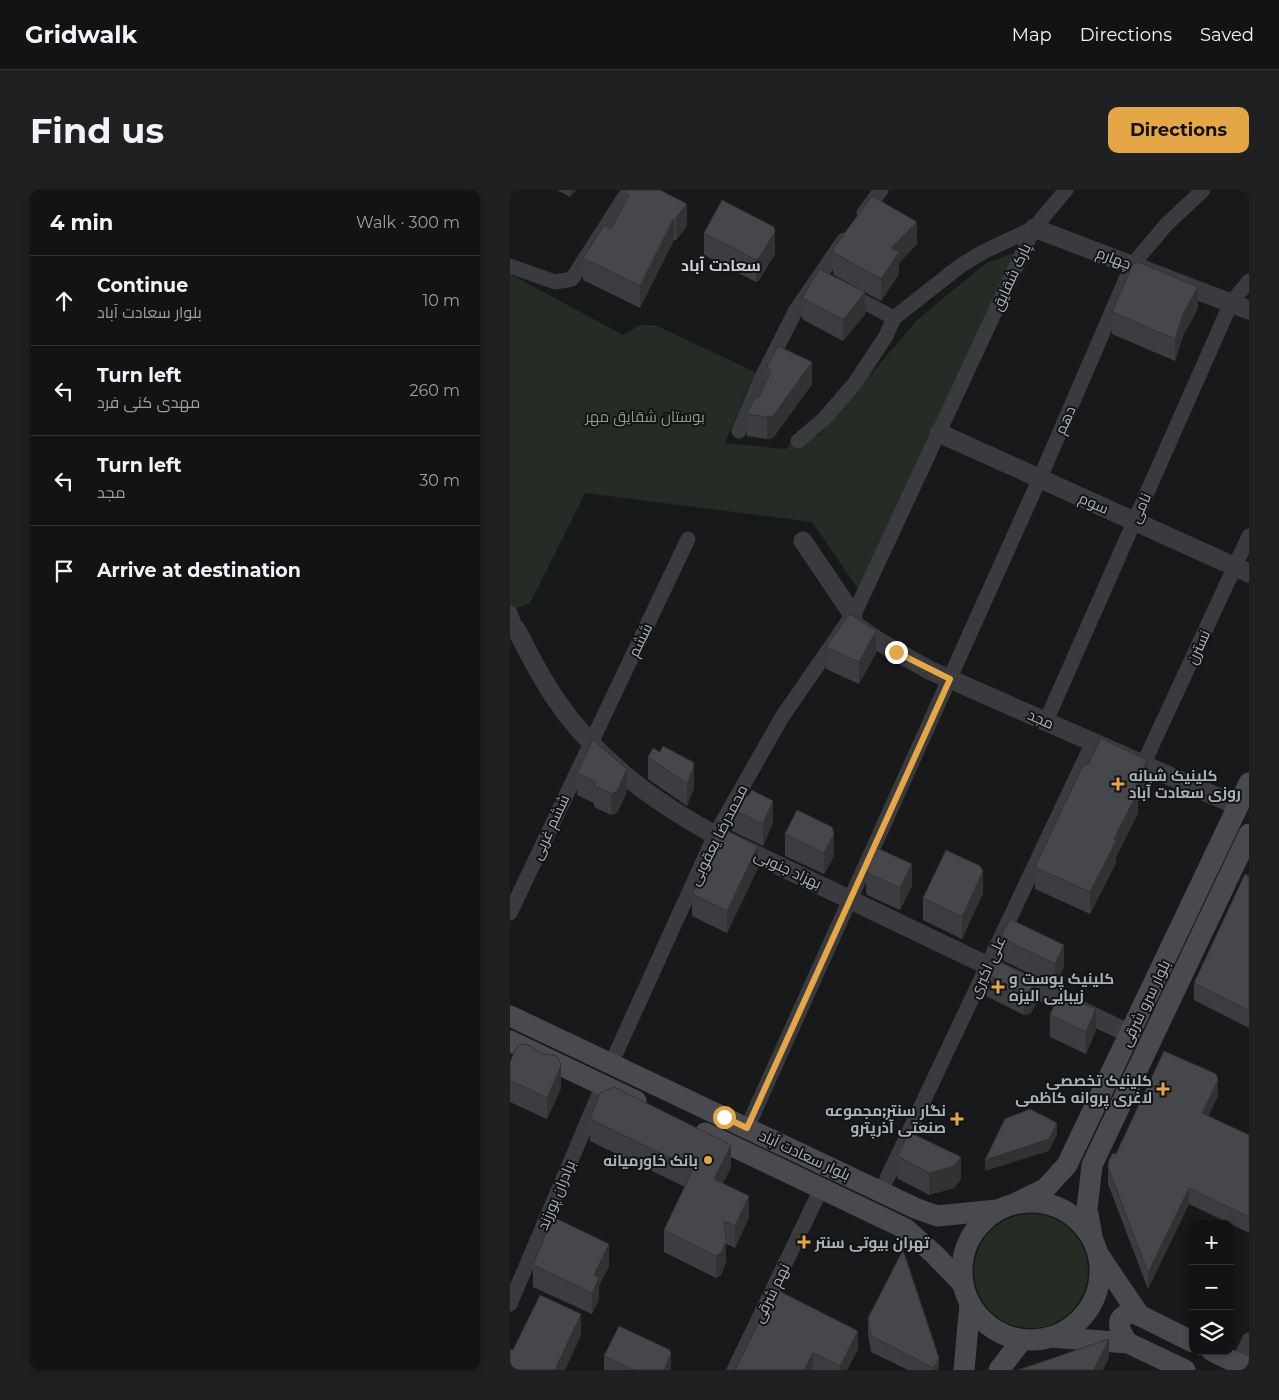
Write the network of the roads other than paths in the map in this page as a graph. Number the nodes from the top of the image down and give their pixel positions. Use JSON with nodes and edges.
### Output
{"nodes":[{"id":1,"x":629,"y":190,"type":"edge"},
{"id":2,"x":881,"y":190,"type":"edge"},
{"id":3,"x":1066,"y":190,"type":"edge"},
{"id":4,"x":1203,"y":190,"type":"edge"},
{"id":5,"x":1034,"y":228,"type":"junction"},
{"id":6,"x":1132,"y":265,"type":"junction"},
{"id":7,"x":510,"y":266,"type":"edge"},
{"id":8,"x":817,"y":277,"type":"junction"},
{"id":9,"x":1249,"y":281,"type":"edge"},
{"id":10,"x":1231,"y":303,"type":"junction"},
{"id":11,"x":1249,"y":310,"type":"edge"},
{"id":12,"x":894,"y":318,"type":"junction"},
{"id":13,"x":739,"y":431,"type":"dead end"},
{"id":14,"x":939,"y":433,"type":"junction"},
{"id":15,"x":798,"y":441,"type":"dead end"},
{"id":16,"x":1040,"y":478,"type":"junction"},
{"id":17,"x":1134,"y":521,"type":"junction"},
{"id":18,"x":1249,"y":536,"type":"edge"},
{"id":19,"x":688,"y":539,"type":"dead end"},
{"id":20,"x":803,"y":541,"type":"dead end"},
{"id":21,"x":1242,"y":570,"type":"edge"},
{"id":22,"x":853,"y":615,"type":"junction"},
{"id":23,"x":512,"y":623,"type":"edge"},
{"id":24,"x":952,"y":674,"type":"junction"},
{"id":25,"x":1048,"y":717,"type":"junction"},
{"id":26,"x":1095,"y":738,"type":"junction"},
{"id":27,"x":591,"y":742,"type":"junction"},
{"id":28,"x":1145,"y":760,"type":"junction"},
{"id":29,"x":1243,"y":796,"type":"edge"},
{"id":30,"x":1249,"y":834,"type":"edge"},
{"id":31,"x":715,"y":835,"type":"junction"},
{"id":32,"x":850,"y":898,"type":"junction"},
{"id":33,"x":510,"y":913,"type":"edge"},
{"id":34,"x":988,"y":965,"type":"junction"},
{"id":35,"x":510,"y":1016,"type":"edge"},
{"id":36,"x":1130,"y":1034,"type":"junction"},
{"id":37,"x":510,"y":1041,"type":"edge"},
{"id":38,"x":611,"y":1064,"type":"junction"},
{"id":39,"x":652,"y":1083,"type":"junction"},
{"id":40,"x":603,"y":1085,"type":"junction"},
{"id":41,"x":690,"y":1127,"type":"edge"},
{"id":42,"x":747,"y":1128,"type":"junction"},
{"id":43,"x":821,"y":1189,"type":"junction"},
{"id":44,"x":881,"y":1192,"type":"junction"},
{"id":45,"x":1018,"y":1202,"type":"junction"},
{"id":46,"x":997,"y":1210,"type":"junction"},
{"id":47,"x":1092,"y":1236,"type":"junction"},
{"id":48,"x":1100,"y":1257,"type":"junction"},
{"id":49,"x":963,"y":1284,"type":"junction"},
{"id":50,"x":510,"y":1304,"type":"edge"},
{"id":51,"x":970,"y":1304,"type":"junction"},
{"id":52,"x":1140,"y":1316,"type":"junction"},
{"id":53,"x":1049,"y":1338,"type":"junction"},
{"id":54,"x":1022,"y":1340,"type":"junction"},
{"id":55,"x":1189,"y":1340,"type":"edge"},
{"id":56,"x":1249,"y":1340,"type":"edge"},
{"id":57,"x":1128,"y":1343,"type":"junction"},
{"id":58,"x":1220,"y":1355,"type":"edge"},
{"id":59,"x":1243,"y":1366,"type":"edge"},
{"id":60,"x":734,"y":1370,"type":"edge"},
{"id":61,"x":964,"y":1370,"type":"edge"},
{"id":62,"x":999,"y":1370,"type":"edge"},
{"id":63,"x":1185,"y":1370,"type":"edge"}],
"edges":[{"from":1,"to":7,"type":"street"},
{"from":2,"to":8,"type":"street"},
{"from":3,"to":5,"type":"street"},
{"from":4,"to":6,"type":"street","name":"دهم"},
{"from":5,"to":6,"type":"street","name":"چهارم"},
{"from":5,"to":12,"type":"street","name":"پارک شقایق"},
{"from":5,"to":14,"type":"street","name":"پارک شقایق"},
{"from":6,"to":10,"type":"street","name":"چهارم"},
{"from":6,"to":16,"type":"street","name":"دهم"},
{"from":8,"to":12,"type":"street"},
{"from":8,"to":13,"type":"street"},
{"from":9,"to":10,"type":"street","name":"نامی"},
{"from":10,"to":11,"type":"street","name":"چهارم"},
{"from":10,"to":17,"type":"street","name":"نامی"},
{"from":12,"to":15,"type":"street","name":"پارک شقایق"},
{"from":14,"to":16,"type":"street","name":"سوم"},
{"from":14,"to":22,"type":"street","name":"پارک شقایق"},
{"from":16,"to":17,"type":"street","name":"سوم"},
{"from":16,"to":24,"type":"street","name":"دهم"},
{"from":17,"to":21,"type":"street","name":"سوم"},
{"from":17,"to":25,"type":"street","name":"نامی"},
{"from":18,"to":21,"type":"street","name":"نسترن"},
{"from":19,"to":27,"type":"street","name":"ششم"},
{"from":20,"to":22,"type":"street","name":"مجد"},
{"from":21,"to":28,"type":"street","name":"نسترن"},
{"from":22,"to":24,"type":"street","name":"مجد"},
{"from":22,"to":31,"type":"street","name":"محمدرضا یعقوبی"},
{"from":23,"to":27,"type":"street","name":"بهزاد جنوبی"},
{"from":24,"to":25,"type":"street","name":"مجد"},
{"from":24,"to":32,"type":"street","name":"دهم"},
{"from":25,"to":26,"type":"street","name":"مجد"},
{"from":26,"to":28,"type":"street","name":"مجد"},
{"from":26,"to":34,"type":"street","name":"علی اکبری"},
{"from":27,"to":31,"type":"street","name":"بهزاد جنوبی"},
{"from":27,"to":33,"type":"street","name":"ششم غربی"},
{"from":28,"to":29,"type":"street","name":"مجد"},
{"from":29,"to":36,"type":"main road","name":"بلوار سرو شرقی"},
{"from":30,"to":47,"type":"main road","name":"بلوار سرو شرقی"},
{"from":31,"to":32,"type":"street","name":"بهزاد جنوبی"},
{"from":31,"to":38,"type":"street","name":"محمدرضا یعقوبی"},
{"from":32,"to":34,"type":"street","name":"بهزاد جنوبی"},
{"from":32,"to":42,"type":"street","name":"دهم"},
{"from":34,"to":36,"type":"street","name":"بهزاد جنوبی"},
{"from":34,"to":44,"type":"street","name":"علی اکبری"},
{"from":35,"to":38,"type":"main road","name":"بلوار سعادت آباد"},
{"from":36,"to":45,"type":"main road","name":"بلوار سرو شرقی"},
{"from":37,"to":40,"type":"main road"},
{"from":38,"to":39,"type":"main road","name":"بلوار سعادت آباد"},
{"from":39,"to":40,"type":"main road"},
{"from":39,"to":42,"type":"main road","name":"بلوار سعادت آباد"},
{"from":40,"to":50,"type":"street","name":"برادران پورزند"},
{"from":41,"to":43,"type":"main road","name":"بلوار سعادت آباد"},
{"from":42,"to":44,"type":"main road","name":"بلوار سعادت آباد"},
{"from":43,"to":49,"type":"main road","name":"بلوار سعادت آباد"},
{"from":43,"to":60,"type":"street","name":"نهم شرقی"},
{"from":44,"to":46,"type":"main road","name":"بلوار سعادت آباد"},
{"from":45,"to":46,"type":"main road"},
{"from":45,"to":47,"type":"main road"},
{"from":46,"to":49,"type":"main road"},
{"from":47,"to":48,"type":"main road"},
{"from":48,"to":52,"type":"main road"},
{"from":48,"to":53,"type":"main road"},
{"from":49,"to":51,"type":"main road"},
{"from":51,"to":54,"type":"main road"},
{"from":51,"to":61,"type":"main road"},
{"from":52,"to":55,"type":"main road"},
{"from":52,"to":57,"type":"main road"},
{"from":53,"to":54,"type":"main road"},
{"from":53,"to":57,"type":"main road"},
{"from":54,"to":62,"type":"main road"},
{"from":56,"to":59,"type":"street"},
{"from":57,"to":63,"type":"main road"},
{"from":58,"to":59,"type":"main road"}]}
